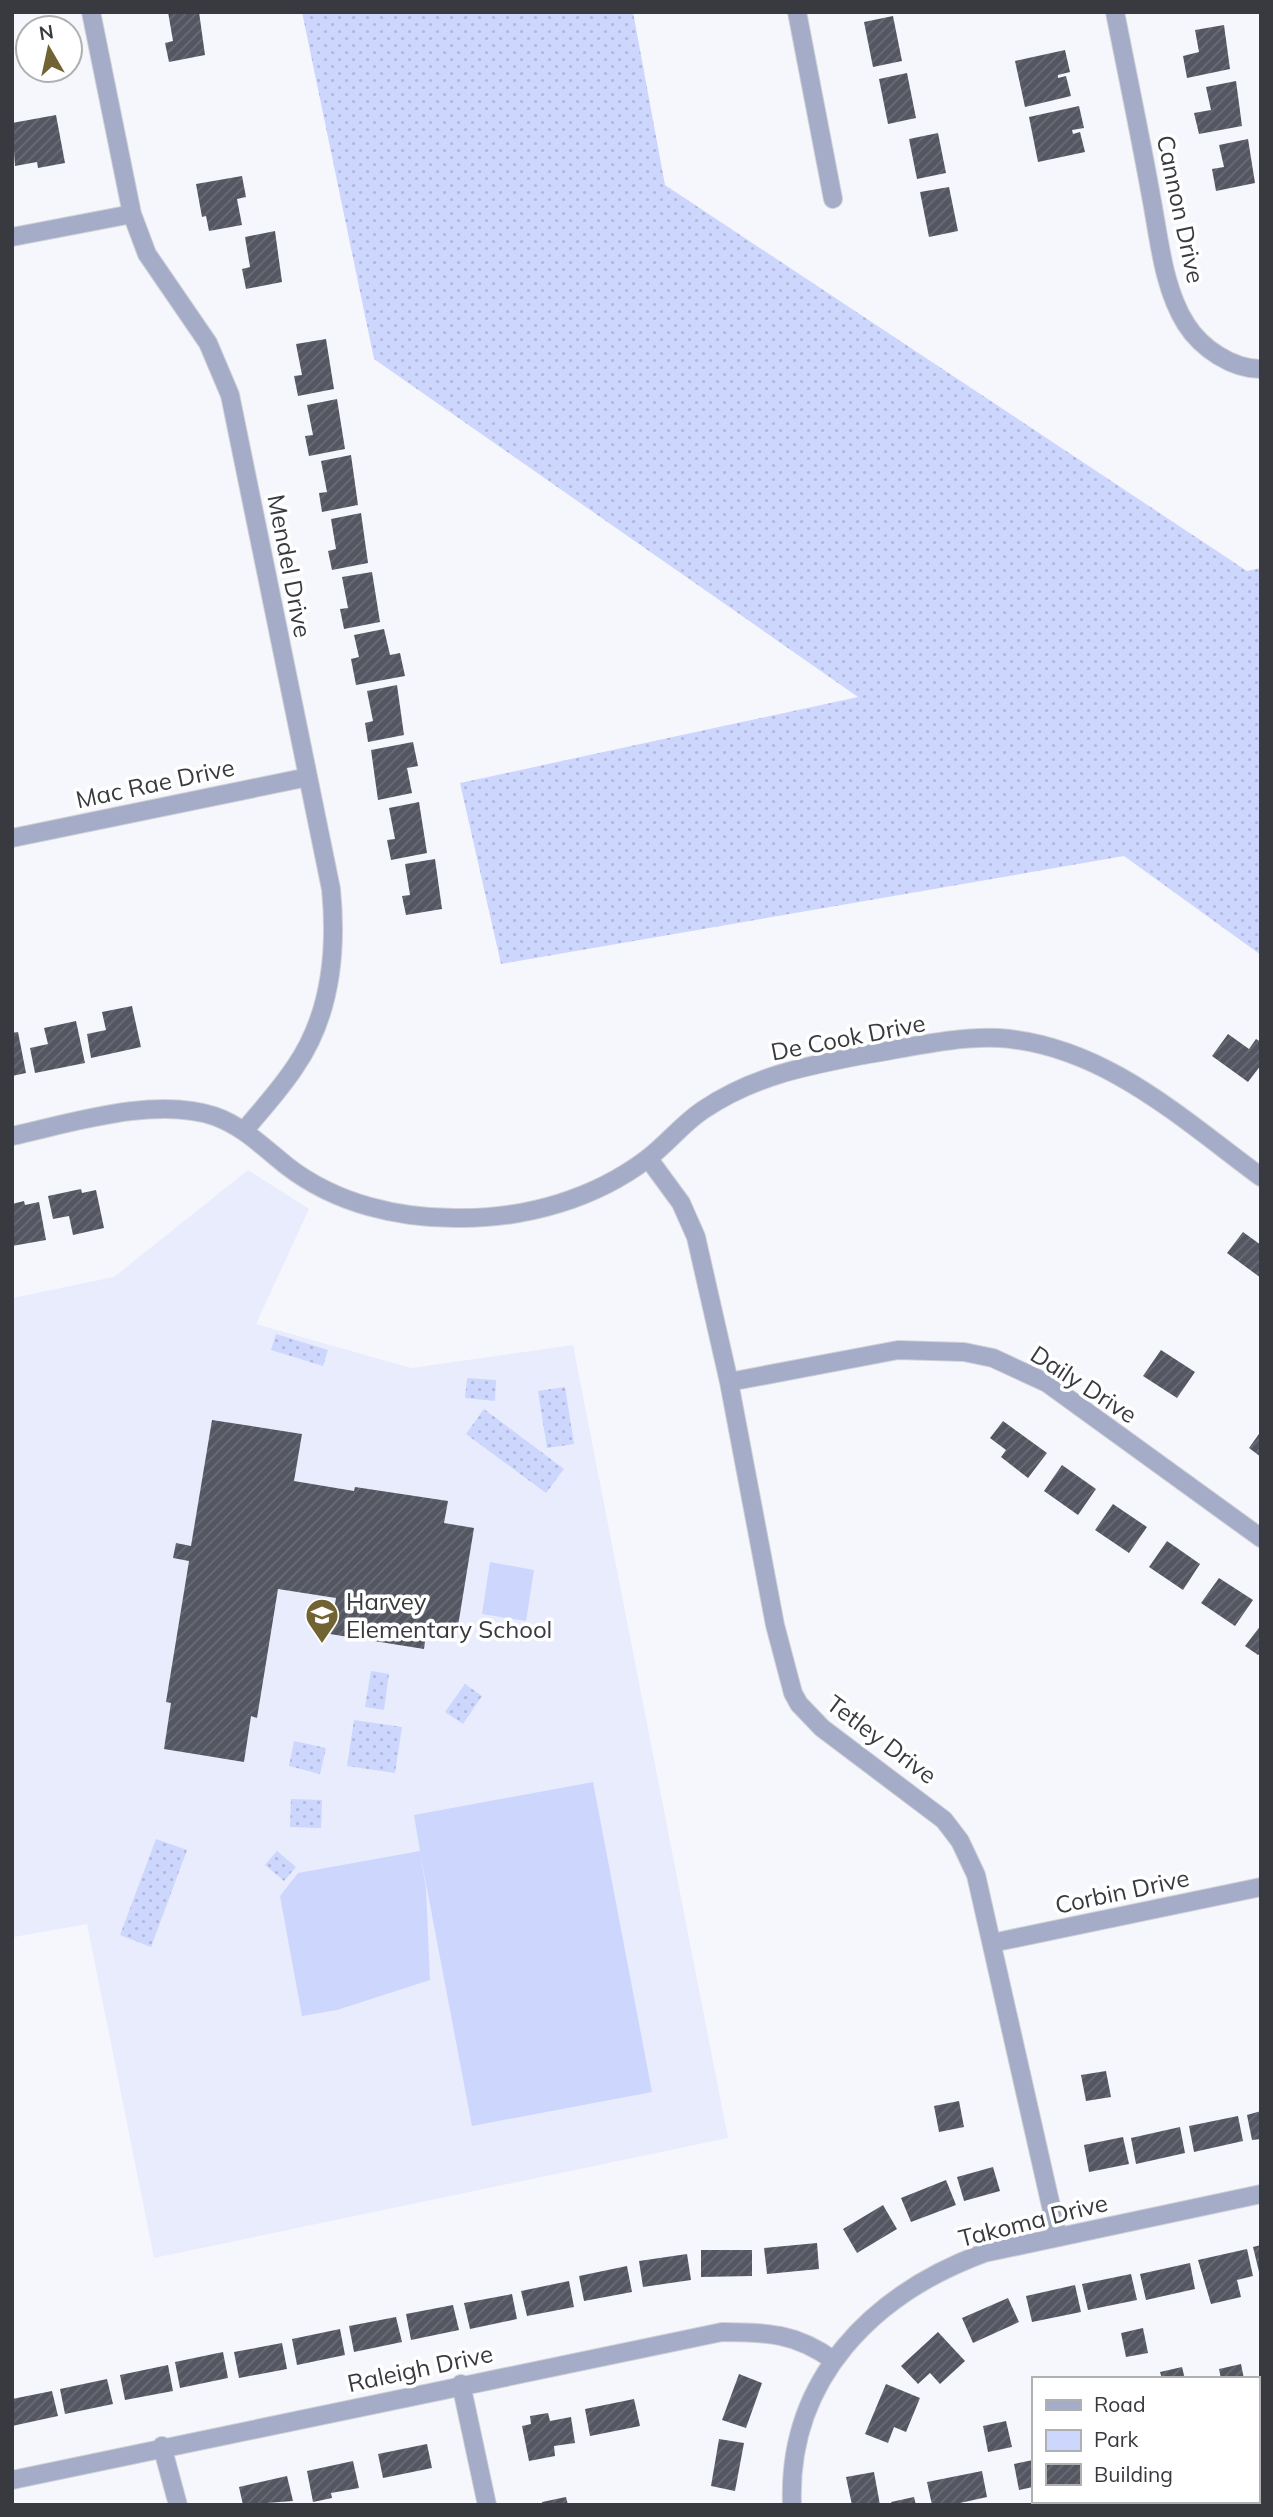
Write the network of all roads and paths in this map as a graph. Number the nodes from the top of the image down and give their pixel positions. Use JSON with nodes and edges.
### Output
{"nodes":[{"id":1,"x":91,"y":12,"type":"edge"},
{"id":2,"x":797,"y":12,"type":"edge"},
{"id":3,"x":1115,"y":12,"type":"edge"},
{"id":4,"x":834,"y":199,"type":"dead end"},
{"id":5,"x":132,"y":214,"type":"junction"},
{"id":6,"x":12,"y":237,"type":"edge"},
{"id":7,"x":1261,"y":369,"type":"edge"},
{"id":8,"x":308,"y":777,"type":"junction"},
{"id":9,"x":12,"y":838,"type":"edge"},
{"id":10,"x":244,"y":1131,"type":"junction"},
{"id":11,"x":12,"y":1136,"type":"edge"},
{"id":12,"x":648,"y":1158,"type":"junction"},
{"id":13,"x":1261,"y":1177,"type":"edge"},
{"id":14,"x":729,"y":1382,"type":"junction"},
{"id":15,"x":1261,"y":1538,"type":"edge"},
{"id":16,"x":1261,"y":1887,"type":"edge"},
{"id":17,"x":992,"y":1942,"type":"junction"},
{"id":18,"x":1261,"y":2194,"type":"edge"},
{"id":19,"x":1058,"y":2237,"type":"junction"},
{"id":20,"x":834,"y":2360,"type":"junction"},
{"id":21,"x":461,"y":2384,"type":"junction"},
{"id":22,"x":162,"y":2446,"type":"junction"},
{"id":23,"x":12,"y":2480,"type":"edge"},
{"id":24,"x":178,"y":2505,"type":"edge"},
{"id":25,"x":487,"y":2505,"type":"edge"},
{"id":26,"x":792,"y":2505,"type":"edge"}],
"edges":[{"from":1,"to":5,"type":"street","name":"Mendel Drive"},
{"from":2,"to":4,"type":"street"},
{"from":3,"to":7,"type":"street","name":"Cannon Drive"},
{"from":5,"to":6,"type":"street"},
{"from":5,"to":8,"type":"street","name":"Mendel Drive"},
{"from":8,"to":9,"type":"street","name":"Mac Rae Drive"},
{"from":8,"to":10,"type":"street","name":"Mendel Drive"},
{"from":10,"to":11,"type":"street","name":"De Cook Drive"},
{"from":10,"to":12,"type":"street","name":"De Cook Drive"},
{"from":12,"to":13,"type":"street","name":"De Cook Drive"},
{"from":12,"to":14,"type":"street","name":"Tetley Drive"},
{"from":14,"to":15,"type":"street","name":"Daily Drive"},
{"from":14,"to":17,"type":"street","name":"Tetley Drive"},
{"from":16,"to":17,"type":"street","name":"Corbin Drive"},
{"from":17,"to":19,"type":"street","name":"Tetley Drive"},
{"from":18,"to":19,"type":"street","name":"Takoma Drive"},
{"from":19,"to":20,"type":"street","name":"Takoma Drive"},
{"from":20,"to":21,"type":"street","name":"Raleigh Drive"},
{"from":20,"to":26,"type":"street","name":"Takoma Drive"},
{"from":21,"to":22,"type":"street","name":"Raleigh Drive"},
{"from":21,"to":25,"type":"street"},
{"from":22,"to":23,"type":"street","name":"Raleigh Drive"},
{"from":22,"to":24,"type":"street"}]}
